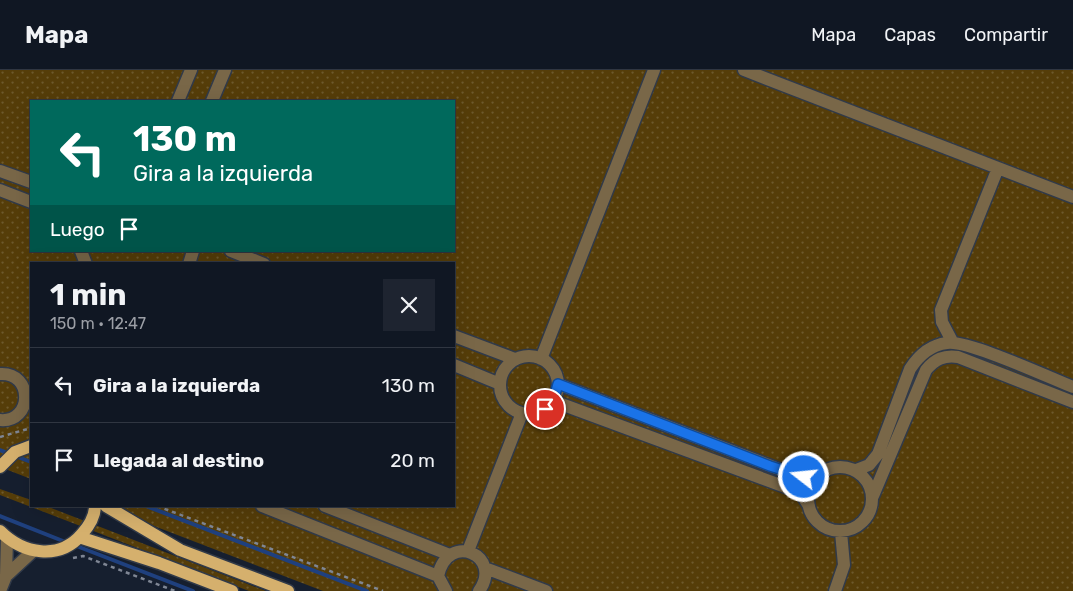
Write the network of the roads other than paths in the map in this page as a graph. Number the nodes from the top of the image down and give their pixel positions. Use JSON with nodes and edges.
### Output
{"nodes":[{"id":1,"x":190,"y":70,"type":"edge"},
{"id":2,"x":225,"y":70,"type":"edge"},
{"id":3,"x":654,"y":70,"type":"edge"},
{"id":4,"x":744,"y":70,"type":"edge"},
{"id":5,"x":178,"y":100,"type":"edge"},
{"id":6,"x":212,"y":100,"type":"edge"},
{"id":7,"x":998,"y":168,"type":"junction"},
{"id":8,"x":0,"y":171,"type":"edge"},
{"id":9,"x":30,"y":182,"type":"edge"},
{"id":10,"x":0,"y":190,"type":"edge"},
{"id":11,"x":1073,"y":197,"type":"edge"},
{"id":12,"x":30,"y":202,"type":"edge"},
{"id":13,"x":234,"y":252,"type":"edge"},
{"id":14,"x":259,"y":262,"type":"edge"},
{"id":15,"x":455,"y":336,"type":"edge"},
{"id":16,"x":953,"y":343,"type":"junction"},
{"id":17,"x":515,"y":359,"type":"junction"},
{"id":18,"x":541,"y":359,"type":"junction"},
{"id":19,"x":455,"y":365,"type":"edge"},
{"id":20,"x":0,"y":374,"type":"edge"},
{"id":21,"x":500,"y":384,"type":"junction"},
{"id":22,"x":558,"y":384,"type":"junction"},
{"id":23,"x":1073,"y":387,"type":"edge"},
{"id":24,"x":28,"y":390,"type":"edge"},
{"id":25,"x":553,"y":401,"type":"junction"},
{"id":26,"x":1073,"y":402,"type":"edge"},
{"id":27,"x":522,"y":413,"type":"junction"},
{"id":28,"x":0,"y":420,"type":"edge"},
{"id":29,"x":30,"y":446,"type":"edge"},
{"id":30,"x":1,"y":465,"type":"edge"},
{"id":31,"x":856,"y":470,"type":"junction"},
{"id":32,"x":822,"y":474,"type":"junction"},
{"id":33,"x":873,"y":496,"type":"junction"},
{"id":34,"x":810,"y":506,"type":"junction"},
{"id":35,"x":95,"y":507,"type":"edge"},
{"id":36,"x":108,"y":507,"type":"edge"},
{"id":37,"x":265,"y":507,"type":"edge"},
{"id":38,"x":328,"y":507,"type":"edge"},
{"id":39,"x":840,"y":532,"type":"junction"},
{"id":40,"x":4,"y":535,"type":"edge"},
{"id":41,"x":79,"y":537,"type":"junction"},
{"id":42,"x":33,"y":551,"type":"junction"},
{"id":43,"x":468,"y":551,"type":"junction"},
{"id":44,"x":450,"y":555,"type":"junction"},
{"id":45,"x":485,"y":568,"type":"junction"},
{"id":46,"x":6,"y":576,"type":"junction"},
{"id":47,"x":438,"y":576,"type":"junction"},
{"id":48,"x":0,"y":591,"type":"edge"},
{"id":49,"x":232,"y":591,"type":"edge"},
{"id":50,"x":288,"y":591,"type":"edge"},
{"id":51,"x":446,"y":591,"type":"edge"},
{"id":52,"x":480,"y":591,"type":"edge"},
{"id":53,"x":546,"y":591,"type":"edge"},
{"id":54,"x":835,"y":591,"type":"edge"}],
"edges":[{"from":1,"to":5,"type":"street"},
{"from":2,"to":6,"type":"street"},
{"from":3,"to":18,"type":"street"},
{"from":4,"to":7,"type":"street"},
{"from":7,"to":11,"type":"street"},
{"from":7,"to":16,"type":"street"},
{"from":8,"to":9,"type":"street"},
{"from":10,"to":12,"type":"street"},
{"from":13,"to":14,"type":"street"},
{"from":15,"to":17,"type":"street"},
{"from":16,"to":23,"type":"street"},
{"from":16,"to":31,"type":"street"},
{"from":17,"to":18,"type":"street"},
{"from":17,"to":21,"type":"street"},
{"from":18,"to":22,"type":"street"},
{"from":19,"to":21,"type":"street"},
{"from":20,"to":24,"type":"street"},
{"from":21,"to":27,"type":"street"},
{"from":22,"to":25,"type":"street"},
{"from":22,"to":32,"type":"street"},
{"from":24,"to":28,"type":"street"},
{"from":25,"to":27,"type":"street"},
{"from":25,"to":34,"type":"street"},
{"from":26,"to":33,"type":"street"},
{"from":27,"to":43,"type":"street"},
{"from":29,"to":30,"type":"main road"},
{"from":31,"to":32,"type":"street"},
{"from":31,"to":33,"type":"street"},
{"from":32,"to":34,"type":"street"},
{"from":33,"to":39,"type":"street"},
{"from":34,"to":39,"type":"street"},
{"from":35,"to":41,"type":"main road"},
{"from":36,"to":50,"type":"main road"},
{"from":37,"to":47,"type":"street"},
{"from":38,"to":44,"type":"street"},
{"from":39,"to":54,"type":"street"},
{"from":40,"to":42,"type":"main road"},
{"from":40,"to":46,"type":"street"},
{"from":41,"to":42,"type":"main road"},
{"from":41,"to":49,"type":"main road"},
{"from":42,"to":46,"type":"street"},
{"from":43,"to":44,"type":"street"},
{"from":43,"to":45,"type":"street"},
{"from":44,"to":47,"type":"street"},
{"from":45,"to":52,"type":"street"},
{"from":45,"to":53,"type":"street"},
{"from":46,"to":48,"type":"street"},
{"from":47,"to":51,"type":"street"}]}
